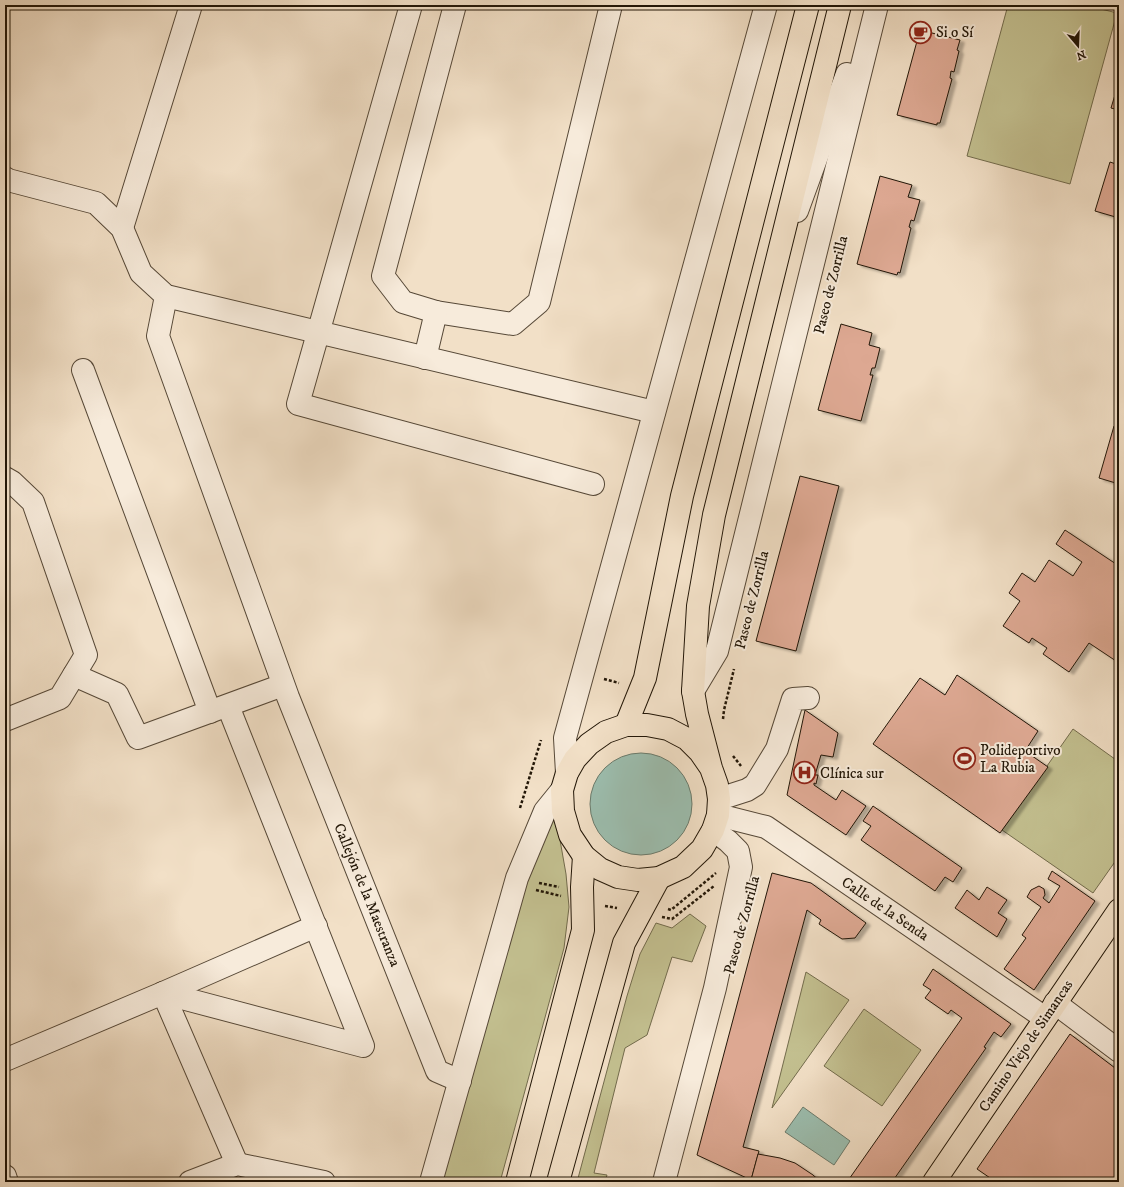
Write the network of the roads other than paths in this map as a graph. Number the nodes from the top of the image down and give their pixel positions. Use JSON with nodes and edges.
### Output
{"nodes":[{"id":1,"x":191,"y":5,"type":"edge"},
{"id":2,"x":411,"y":5,"type":"edge"},
{"id":3,"x":455,"y":5,"type":"edge"},
{"id":4,"x":611,"y":5,"type":"edge"},
{"id":5,"x":766,"y":5,"type":"edge"},
{"id":6,"x":808,"y":5,"type":"edge"},
{"id":7,"x":840,"y":5,"type":"edge"},
{"id":8,"x":872,"y":5,"type":"edge"},
{"id":9,"x":876,"y":5,"type":"edge"},
{"id":10,"x":6,"y":183,"type":"edge"},
{"id":11,"x":122,"y":228,"type":"junction"},
{"id":12,"x":772,"y":280,"type":"junction"},
{"id":13,"x":166,"y":296,"type":"junction"},
{"id":14,"x":436,"y":312,"type":"junction"},
{"id":15,"x":319,"y":333,"type":"junction"},
{"id":16,"x":425,"y":358,"type":"junction"},
{"id":17,"x":83,"y":370,"type":"dead end"},
{"id":18,"x":654,"y":412,"type":"junction"},
{"id":19,"x":5,"y":478,"type":"edge"},
{"id":20,"x":593,"y":484,"type":"dead end"},
{"id":21,"x":74,"y":676,"type":"junction"},
{"id":22,"x":286,"y":691,"type":"junction"},
{"id":23,"x":693,"y":691,"type":"junction"},
{"id":24,"x":808,"y":698,"type":"dead end"},
{"id":25,"x":219,"y":709,"type":"junction"},
{"id":26,"x":5,"y":720,"type":"edge"},
{"id":27,"x":626,"y":726,"type":"junction"},
{"id":28,"x":710,"y":768,"type":"junction"},
{"id":29,"x":565,"y":781,"type":"junction"},
{"id":30,"x":717,"y":815,"type":"junction"},
{"id":31,"x":584,"y":856,"type":"junction"},
{"id":32,"x":658,"y":878,"type":"junction"},
{"id":33,"x":1119,"y":910,"type":"edge"},
{"id":34,"x":316,"y":926,"type":"junction"},
{"id":35,"x":163,"y":993,"type":"junction"},
{"id":36,"x":1050,"y":1011,"type":"junction"},
{"id":37,"x":1119,"y":1051,"type":"edge"},
{"id":38,"x":5,"y":1060,"type":"edge"},
{"id":39,"x":460,"y":1081,"type":"junction"},
{"id":40,"x":237,"y":1164,"type":"junction"},
{"id":41,"x":5,"y":1176,"type":"edge"},
{"id":42,"x":7,"y":1182,"type":"edge"},
{"id":43,"x":190,"y":1182,"type":"edge"},
{"id":44,"x":324,"y":1182,"type":"edge"},
{"id":45,"x":431,"y":1182,"type":"edge"},
{"id":46,"x":517,"y":1182,"type":"edge"},
{"id":47,"x":558,"y":1182,"type":"edge"},
{"id":48,"x":664,"y":1182,"type":"edge"},
{"id":49,"x":934,"y":1182,"type":"edge"}],
"edges":[{"from":1,"to":11,"type":"street"},
{"from":2,"to":15,"type":"street"},
{"from":3,"to":14,"type":"street"},
{"from":4,"to":14,"type":"street"},
{"from":5,"to":18,"type":"street"},
{"from":6,"to":27,"type":"main road"},
{"from":7,"to":12,"type":"main road"},
{"from":8,"to":12,"type":"street"},
{"from":9,"to":23,"type":"street","name":"Paseo de Zorrilla"},
{"from":10,"to":11,"type":"street"},
{"from":11,"to":13,"type":"street"},
{"from":12,"to":23,"type":"main road"},
{"from":13,"to":15,"type":"street"},
{"from":13,"to":22,"type":"street","name":"Callejón de la Maestranza"},
{"from":14,"to":16,"type":"street"},
{"from":15,"to":16,"type":"street"},
{"from":15,"to":20,"type":"street"},
{"from":16,"to":18,"type":"street"},
{"from":17,"to":25,"type":"street"},
{"from":18,"to":29,"type":"street"},
{"from":19,"to":21,"type":"street"},
{"from":21,"to":25,"type":"street"},
{"from":21,"to":26,"type":"street"},
{"from":22,"to":25,"type":"street"},
{"from":22,"to":39,"type":"street","name":"Callejón de la Maestranza"},
{"from":23,"to":28,"type":"main road"},
{"from":24,"to":30,"type":"street"},
{"from":25,"to":34,"type":"street"},
{"from":27,"to":28,"type":"main road"},
{"from":27,"to":29,"type":"main road"},
{"from":28,"to":30,"type":"main road"},
{"from":29,"to":31,"type":"main road"},
{"from":29,"to":39,"type":"street"},
{"from":30,"to":32,"type":"main road"},
{"from":30,"to":36,"type":"street","name":"Calle de la Senda"},
{"from":30,"to":48,"type":"street"},
{"from":31,"to":32,"type":"main road"},
{"from":31,"to":46,"type":"main road"},
{"from":32,"to":47,"type":"main road"},
{"from":33,"to":36,"type":"main road","name":"Camino Viejo de Simancas"},
{"from":34,"to":35,"type":"street"},
{"from":34,"to":35,"type":"street"},
{"from":35,"to":38,"type":"street"},
{"from":35,"to":40,"type":"street"},
{"from":36,"to":37,"type":"street","name":"Calle de la Senda"},
{"from":36,"to":49,"type":"main road","name":"Camino Viejo de Simancas"},
{"from":39,"to":45,"type":"street"},
{"from":40,"to":43,"type":"street"},
{"from":40,"to":44,"type":"street"},
{"from":41,"to":42,"type":"street"}]}
